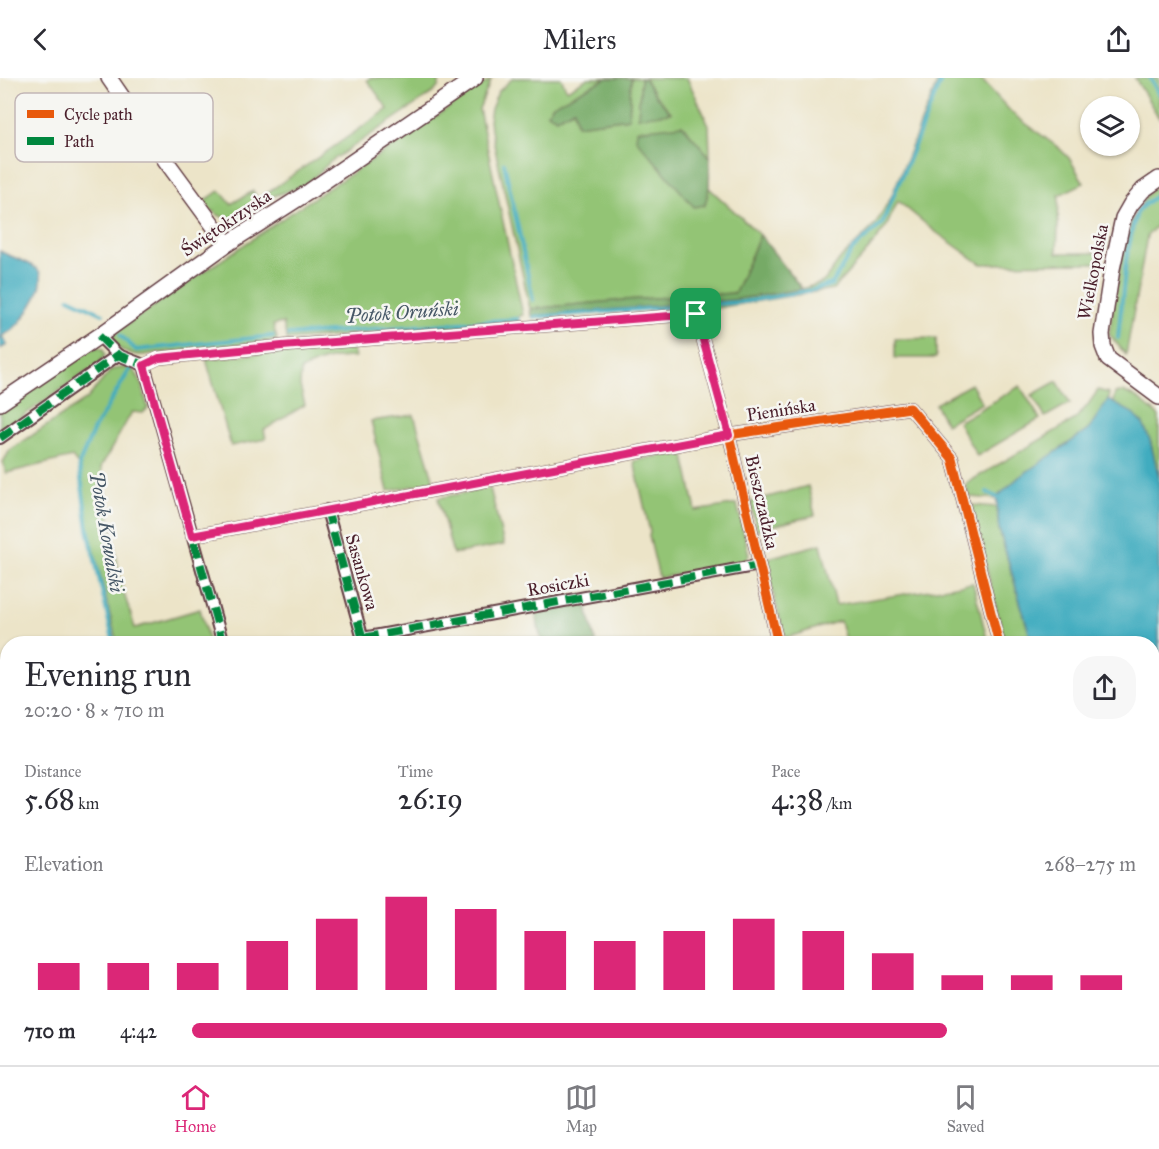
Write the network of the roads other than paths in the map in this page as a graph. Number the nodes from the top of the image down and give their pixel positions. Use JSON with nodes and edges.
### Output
{"nodes":[{"id":1,"x":110,"y":78,"type":"edge"},
{"id":2,"x":475,"y":78,"type":"edge"},
{"id":3,"x":120,"y":93,"type":"edge"},
{"id":4,"x":167,"y":162,"type":"edge"},
{"id":5,"x":1159,"y":179,"type":"edge"},
{"id":6,"x":227,"y":244,"type":"junction"},
{"id":7,"x":99,"y":336,"type":"junction"},
{"id":8,"x":118,"y":355,"type":"junction"},
{"id":9,"x":144,"y":365,"type":"junction"},
{"id":10,"x":1159,"y":397,"type":"edge"},
{"id":11,"x":0,"y":403,"type":"edge"},
{"id":12,"x":729,"y":435,"type":"junction"},
{"id":13,"x":0,"y":438,"type":"edge"},
{"id":14,"x":327,"y":510,"type":"junction"},
{"id":15,"x":192,"y":536,"type":"junction"},
{"id":16,"x":759,"y":565,"type":"junction"},
{"id":17,"x":221,"y":636,"type":"edge"},
{"id":18,"x":363,"y":636,"type":"edge"},
{"id":19,"x":390,"y":636,"type":"edge"},
{"id":20,"x":776,"y":636,"type":"edge"},
{"id":21,"x":997,"y":636,"type":"edge"}],
"edges":[{"from":1,"to":3,"type":"main road"},
{"from":2,"to":6,"type":"main road","name":"Świętokrzyska"},
{"from":4,"to":6,"type":"main road"},
{"from":5,"to":10,"type":"main road","name":"Wielkopolska"},
{"from":6,"to":7,"type":"main road","name":"Świętokrzyska"},
{"from":7,"to":8,"type":"street"},
{"from":7,"to":11,"type":"main road","name":"Świętokrzyska"},
{"from":8,"to":9,"type":"street"},
{"from":8,"to":13,"type":"street"},
{"from":9,"to":12,"type":"street","name":"Bieszczadzka"},
{"from":9,"to":15,"type":"street"},
{"from":12,"to":14,"type":"street","name":"Pienińska"},
{"from":12,"to":16,"type":"street","name":"Bieszczadzka"},
{"from":12,"to":21,"type":"street","name":"Pienińska"},
{"from":14,"to":15,"type":"street","name":"Pienińska"},
{"from":14,"to":18,"type":"street","name":"Sasankowa"},
{"from":15,"to":17,"type":"street"},
{"from":16,"to":19,"type":"street","name":"Rosiczki"},
{"from":16,"to":20,"type":"street","name":"Bieszczadzka"}]}
